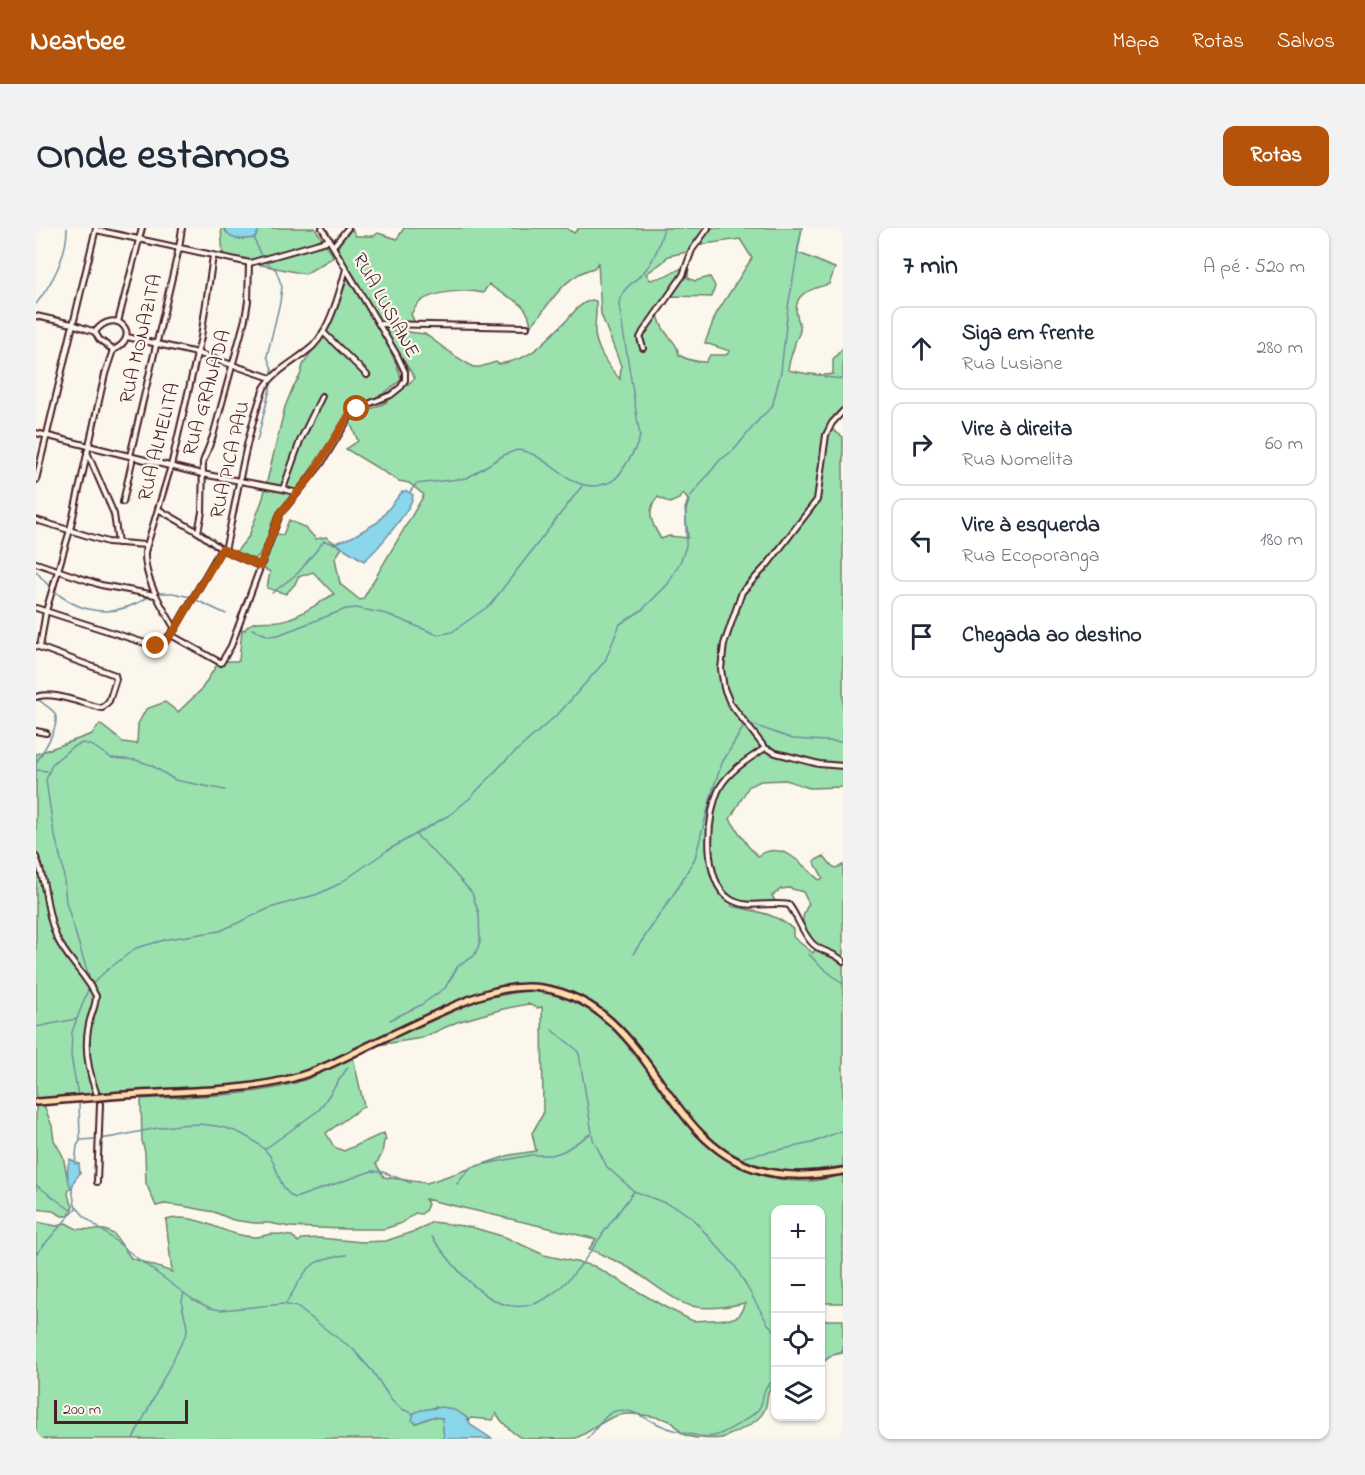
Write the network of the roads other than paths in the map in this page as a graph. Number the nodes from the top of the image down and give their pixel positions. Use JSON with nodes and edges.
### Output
{"nodes":[{"id":1,"x":142,"y":228,"type":"edge"},
{"id":2,"x":182,"y":228,"type":"edge"},
{"id":3,"x":322,"y":228,"type":"edge"},
{"id":4,"x":348,"y":228,"type":"edge"},
{"id":5,"x":708,"y":228,"type":"edge"},
{"id":6,"x":96,"y":229,"type":"edge"},
{"id":7,"x":140,"y":238,"type":"junction"},
{"id":8,"x":330,"y":240,"type":"junction"},
{"id":9,"x":333,"y":245,"type":"junction"},
{"id":10,"x":179,"y":248,"type":"junction"},
{"id":11,"x":213,"y":256,"type":"junction"},
{"id":12,"x":249,"y":263,"type":"junction"},
{"id":13,"x":346,"y":268,"type":"junction"},
{"id":14,"x":36,"y":316,"type":"edge"},
{"id":15,"x":118,"y":322,"type":"junction"},
{"id":16,"x":72,"y":324,"type":"junction"},
{"id":17,"x":380,"y":324,"type":"junction"},
{"id":18,"x":527,"y":327,"type":"dead end"},
{"id":19,"x":95,"y":332,"type":"junction"},
{"id":20,"x":323,"y":332,"type":"junction"},
{"id":21,"x":127,"y":337,"type":"junction"},
{"id":22,"x":157,"y":344,"type":"junction"},
{"id":23,"x":643,"y":348,"type":"dead end"},
{"id":24,"x":113,"y":350,"type":"junction"},
{"id":25,"x":197,"y":353,"type":"junction"},
{"id":26,"x":233,"y":365,"type":"junction"},
{"id":27,"x":367,"y":375,"type":"dead end"},
{"id":28,"x":271,"y":378,"type":"junction"},
{"id":29,"x":322,"y":396,"type":"dead end"},
{"id":30,"x":843,"y":411,"type":"edge"},
{"id":31,"x":36,"y":433,"type":"edge"},
{"id":32,"x":47,"y":436,"type":"junction"},
{"id":33,"x":88,"y":448,"type":"junction"},
{"id":34,"x":131,"y":456,"type":"junction"},
{"id":35,"x":171,"y":466,"type":"junction"},
{"id":36,"x":202,"y":474,"type":"junction"},
{"id":37,"x":36,"y":480,"type":"edge"},
{"id":38,"x":239,"y":482,"type":"junction"},
{"id":39,"x":283,"y":489,"type":"junction"},
{"id":40,"x":297,"y":493,"type":"junction"},
{"id":41,"x":123,"y":502,"type":"dead end"},
{"id":42,"x":158,"y":509,"type":"junction"},
{"id":43,"x":36,"y":520,"type":"edge"},
{"id":44,"x":70,"y":530,"type":"junction"},
{"id":45,"x":198,"y":532,"type":"junction"},
{"id":46,"x":118,"y":543,"type":"junction"},
{"id":47,"x":146,"y":545,"type":"junction"},
{"id":48,"x":223,"y":549,"type":"junction"},
{"id":49,"x":36,"y":563,"type":"edge"},
{"id":50,"x":260,"y":566,"type":"junction"},
{"id":51,"x":59,"y":570,"type":"junction"},
{"id":52,"x":156,"y":595,"type":"junction"},
{"id":53,"x":36,"y":608,"type":"edge"},
{"id":54,"x":46,"y":611,"type":"junction"},
{"id":55,"x":175,"y":629,"type":"junction"},
{"id":56,"x":171,"y":635,"type":"junction"},
{"id":57,"x":38,"y":647,"type":"edge"},
{"id":58,"x":36,"y":697,"type":"edge"},
{"id":59,"x":36,"y":731,"type":"edge"},
{"id":60,"x":46,"y":733,"type":"dead end"},
{"id":61,"x":765,"y":748,"type":"junction"},
{"id":62,"x":843,"y":766,"type":"edge"},
{"id":63,"x":36,"y":857,"type":"edge"},
{"id":64,"x":843,"y":961,"type":"edge"},
{"id":65,"x":96,"y":1092,"type":"dead end"},
{"id":66,"x":36,"y":1101,"type":"edge"},
{"id":67,"x":100,"y":1104,"type":"dead end"},
{"id":68,"x":843,"y":1171,"type":"edge"},
{"id":69,"x":97,"y":1182,"type":"dead end"}],
"edges":[{"from":1,"to":7,"type":"street"},
{"from":2,"to":10,"type":"street","name":"RUA MONAZITA"},
{"from":3,"to":8,"type":"street","name":"RUA LUSIANE"},
{"from":4,"to":9,"type":"street"},
{"from":5,"to":23,"type":"street"},
{"from":6,"to":7,"type":"street"},
{"from":6,"to":16,"type":"street"},
{"from":7,"to":10,"type":"street"},
{"from":7,"to":15,"type":"street"},
{"from":8,"to":9,"type":"street","name":"RUA LUSIANE"},
{"from":8,"to":12,"type":"street"},
{"from":9,"to":13,"type":"street","name":"RUA LUSIANE"},
{"from":10,"to":11,"type":"street"},
{"from":10,"to":22,"type":"street","name":"RUA MONAZITA"},
{"from":11,"to":12,"type":"street"},
{"from":11,"to":25,"type":"street","name":"RUA ALMELITA"},
{"from":12,"to":26,"type":"street","name":"RUA GRANADA"},
{"from":13,"to":17,"type":"street","name":"RUA LUSIANE"},
{"from":13,"to":20,"type":"street"},
{"from":14,"to":16,"type":"street"},
{"from":15,"to":19,"type":"street"},
{"from":15,"to":21,"type":"street"},
{"from":16,"to":19,"type":"street"},
{"from":16,"to":32,"type":"street"},
{"from":17,"to":18,"type":"street"},
{"from":17,"to":40,"type":"street","name":"RUA LUSIANE"},
{"from":19,"to":24,"type":"street"},
{"from":20,"to":27,"type":"street"},
{"from":20,"to":28,"type":"street"},
{"from":21,"to":22,"type":"street"},
{"from":21,"to":24,"type":"street"},
{"from":22,"to":25,"type":"street"},
{"from":22,"to":34,"type":"street","name":"RUA MONAZITA"},
{"from":24,"to":33,"type":"street"},
{"from":25,"to":26,"type":"street"},
{"from":25,"to":35,"type":"street","name":"RUA ALMELITA"},
{"from":26,"to":28,"type":"street"},
{"from":26,"to":36,"type":"street","name":"RUA GRANADA"},
{"from":28,"to":38,"type":"street","name":"RUA PICA PAU"},
{"from":29,"to":39,"type":"street"},
{"from":30,"to":61,"type":"street"},
{"from":31,"to":32,"type":"street"},
{"from":32,"to":33,"type":"street"},
{"from":32,"to":37,"type":"street"},
{"from":33,"to":34,"type":"street"},
{"from":33,"to":44,"type":"street"},
{"from":33,"to":46,"type":"street"},
{"from":34,"to":35,"type":"street"},
{"from":34,"to":41,"type":"street"},
{"from":35,"to":36,"type":"street"},
{"from":35,"to":42,"type":"street","name":"RUA ALMELITA"},
{"from":36,"to":38,"type":"street"},
{"from":36,"to":45,"type":"street","name":"RUA GRANADA"},
{"from":38,"to":39,"type":"street"},
{"from":38,"to":48,"type":"street","name":"RUA PICA PAU"},
{"from":39,"to":40,"type":"street"},
{"from":40,"to":50,"type":"street","name":"RUA LUSIANE"},
{"from":42,"to":45,"type":"street"},
{"from":42,"to":47,"type":"street","name":"RUA ALMELITA"},
{"from":43,"to":44,"type":"street"},
{"from":44,"to":46,"type":"street"},
{"from":44,"to":51,"type":"street"},
{"from":45,"to":48,"type":"street"},
{"from":46,"to":47,"type":"street"},
{"from":47,"to":52,"type":"street","name":"RUA ALMELITA"},
{"from":48,"to":50,"type":"street"},
{"from":48,"to":55,"type":"street","name":"RUA PICA PAU"},
{"from":49,"to":51,"type":"street"},
{"from":50,"to":56,"type":"street","name":"RUA LUSIANE"},
{"from":51,"to":52,"type":"street"},
{"from":51,"to":54,"type":"street"},
{"from":52,"to":55,"type":"street","name":"RUA ALMELITA"},
{"from":53,"to":54,"type":"street"},
{"from":54,"to":56,"type":"street"},
{"from":54,"to":57,"type":"street"},
{"from":55,"to":56,"type":"street","name":"RUA PICA PAU"},
{"from":57,"to":58,"type":"street"},
{"from":59,"to":60,"type":"street"},
{"from":61,"to":62,"type":"street"},
{"from":61,"to":64,"type":"street"},
{"from":63,"to":65,"type":"street"},
{"from":66,"to":68,"type":"main road"},
{"from":67,"to":69,"type":"street"}]}
